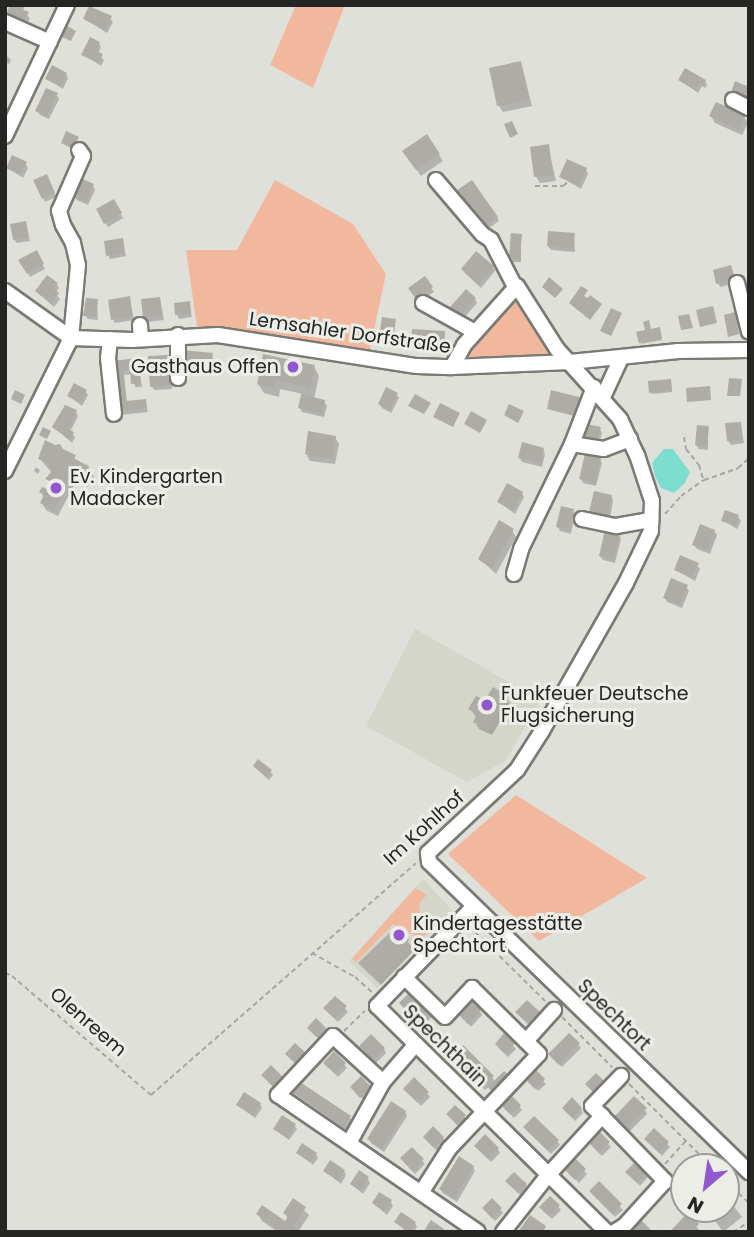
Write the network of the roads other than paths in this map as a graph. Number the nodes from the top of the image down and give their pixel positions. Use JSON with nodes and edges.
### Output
{"nodes":[{"id":1,"x":67,"y":5,"type":"edge"},
{"id":2,"x":5,"y":23,"type":"edge"},
{"id":3,"x":50,"y":42,"type":"junction"},
{"id":4,"x":733,"y":100,"type":"dead end"},
{"id":5,"x":749,"y":108,"type":"edge"},
{"id":6,"x":5,"y":136,"type":"edge"},
{"id":7,"x":79,"y":150,"type":"dead end"},
{"id":8,"x":436,"y":180,"type":"dead end"},
{"id":9,"x":737,"y":283,"type":"dead end"},
{"id":10,"x":514,"y":285,"type":"junction"},
{"id":11,"x":5,"y":291,"type":"edge"},
{"id":12,"x":423,"y":303,"type":"dead end"},
{"id":13,"x":475,"y":332,"type":"junction"},
{"id":14,"x":749,"y":332,"type":"edge"},
{"id":15,"x":178,"y":335,"type":"junction"},
{"id":16,"x":71,"y":338,"type":"junction"},
{"id":17,"x":110,"y":339,"type":"junction"},
{"id":18,"x":749,"y":350,"type":"edge"},
{"id":19,"x":621,"y":358,"type":"junction"},
{"id":20,"x":570,"y":362,"type":"junction"},
{"id":21,"x":452,"y":367,"type":"junction"},
{"id":22,"x":178,"y":378,"type":"dead end"},
{"id":23,"x":598,"y":392,"type":"junction"},
{"id":24,"x":114,"y":414,"type":"dead end"},
{"id":25,"x":630,"y":439,"type":"junction"},
{"id":26,"x":572,"y":444,"type":"junction"},
{"id":27,"x":5,"y":471,"type":"edge"},
{"id":28,"x":582,"y":519,"type":"dead end"},
{"id":29,"x":651,"y":526,"type":"junction"},
{"id":30,"x":514,"y":574,"type":"dead end"},
{"id":31,"x":428,"y":853,"type":"joint"},
{"id":32,"x":473,"y":907,"type":"junction"},
{"id":33,"x":404,"y":977,"type":"junction"},
{"id":34,"x":554,"y":1010,"type":"road end"},
{"id":35,"x":526,"y":1041,"type":"junction"},
{"id":36,"x":416,"y":1044,"type":"junction"},
{"id":37,"x":621,"y":1076,"type":"road end"},
{"id":38,"x":383,"y":1082,"type":"junction"},
{"id":39,"x":485,"y":1111,"type":"junction"},
{"id":40,"x":602,"y":1116,"type":"junction"},
{"id":41,"x":349,"y":1143,"type":"junction"},
{"id":42,"x":749,"y":1172,"type":"edge"},
{"id":43,"x":549,"y":1174,"type":"junction"},
{"id":44,"x":421,"y":1193,"type":"junction"},
{"id":45,"x":478,"y":1232,"type":"edge"},
{"id":46,"x":503,"y":1232,"type":"edge"},
{"id":47,"x":607,"y":1232,"type":"edge"},
{"id":48,"x":614,"y":1232,"type":"edge"}],
"edges":[{"from":1,"to":3,"type":"street"},
{"from":2,"to":3,"type":"street"},
{"from":3,"to":6,"type":"street"},
{"from":4,"to":5,"type":"street"},
{"from":7,"to":16,"type":"street"},
{"from":8,"to":10,"type":"street"},
{"from":9,"to":14,"type":"street"},
{"from":10,"to":13,"type":"street"},
{"from":10,"to":20,"type":"street"},
{"from":11,"to":16,"type":"street"},
{"from":12,"to":13,"type":"street"},
{"from":13,"to":21,"type":"street"},
{"from":15,"to":17,"type":"street","name":"Lemsahler Dorfstraße"},
{"from":15,"to":21,"type":"street","name":"Lemsahler Dorfstraße"},
{"from":15,"to":22,"type":"street"},
{"from":16,"to":17,"type":"street","name":"Lemsahler Dorfstraße"},
{"from":16,"to":27,"type":"street"},
{"from":17,"to":24,"type":"street"},
{"from":18,"to":19,"type":"street","name":"Lemsahler Dorfstraße"},
{"from":19,"to":20,"type":"street","name":"Lemsahler Dorfstraße"},
{"from":19,"to":23,"type":"street"},
{"from":20,"to":21,"type":"street","name":"Lemsahler Dorfstraße"},
{"from":20,"to":23,"type":"street"},
{"from":23,"to":25,"type":"street"},
{"from":23,"to":26,"type":"street"},
{"from":25,"to":26,"type":"street"},
{"from":25,"to":29,"type":"street"},
{"from":26,"to":30,"type":"street"},
{"from":28,"to":29,"type":"street"},
{"from":29,"to":31,"type":"street","name":"Im Kohlhof"},
{"from":31,"to":32,"type":"street","name":"Spechtort"},
{"from":32,"to":33,"type":"street","name":"Spechthain"},
{"from":32,"to":42,"type":"street","name":"Spechtort"},
{"from":33,"to":35,"type":"street","name":"Spechthain"},
{"from":33,"to":36,"type":"street","name":"Spechthain"},
{"from":34,"to":35,"type":"street"},
{"from":35,"to":39,"type":"street","name":"Spechthain"},
{"from":36,"to":38,"type":"street"},
{"from":36,"to":39,"type":"street","name":"Spechthain"},
{"from":37,"to":40,"type":"street"},
{"from":38,"to":41,"type":"street"},
{"from":38,"to":41,"type":"street"},
{"from":39,"to":43,"type":"street","name":"Spechthain"},
{"from":39,"to":44,"type":"street"},
{"from":40,"to":43,"type":"street"},
{"from":40,"to":48,"type":"street"},
{"from":41,"to":44,"type":"street"},
{"from":43,"to":46,"type":"street"},
{"from":43,"to":47,"type":"street","name":"Spechthain"},
{"from":44,"to":45,"type":"street"}]}
